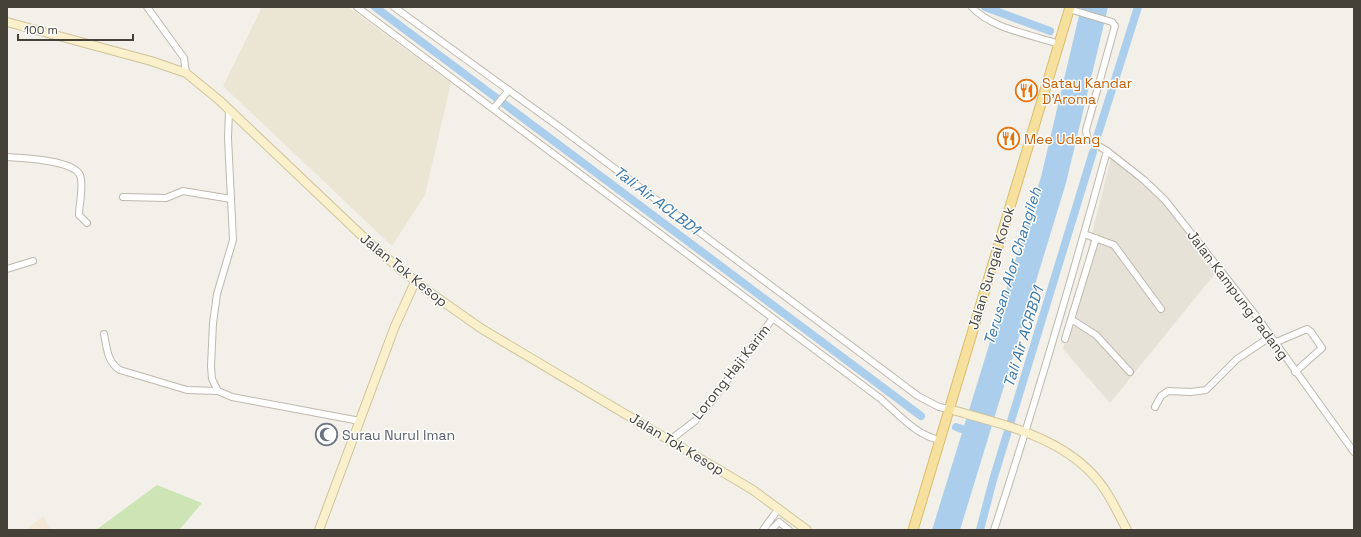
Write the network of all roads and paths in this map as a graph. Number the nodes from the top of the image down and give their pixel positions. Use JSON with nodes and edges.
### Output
{"nodes":[{"id":1,"x":147,"y":7,"type":"edge"},
{"id":2,"x":357,"y":7,"type":"edge"},
{"id":3,"x":394,"y":7,"type":"edge"},
{"id":4,"x":972,"y":7,"type":"edge"},
{"id":5,"x":1073,"y":10,"type":"edge"},
{"id":6,"x":7,"y":22,"type":"edge"},
{"id":7,"x":1059,"y":44,"type":"junction"},
{"id":8,"x":186,"y":73,"type":"junction"},
{"id":9,"x":509,"y":90,"type":"junction"},
{"id":10,"x":494,"y":108,"type":"junction"},
{"id":11,"x":229,"y":110,"type":"junction"},
{"id":12,"x":1107,"y":151,"type":"junction"},
{"id":13,"x":7,"y":157,"type":"edge"},
{"id":14,"x":123,"y":197,"type":"dead end"},
{"id":15,"x":231,"y":199,"type":"junction"},
{"id":16,"x":87,"y":223,"type":"dead end"},
{"id":17,"x":1084,"y":234,"type":"junction"},
{"id":18,"x":1096,"y":238,"type":"junction"},
{"id":19,"x":33,"y":261,"type":"dead end"},
{"id":20,"x":7,"y":269,"type":"edge"},
{"id":21,"x":415,"y":282,"type":"junction"},
{"id":22,"x":1161,"y":309,"type":"dead end"},
{"id":23,"x":773,"y":318,"type":"junction"},
{"id":24,"x":1071,"y":319,"type":"junction"},
{"id":25,"x":104,"y":334,"type":"dead end"},
{"id":26,"x":1270,"y":337,"type":"junction"},
{"id":27,"x":1065,"y":339,"type":"dead end"},
{"id":28,"x":1274,"y":343,"type":"junction"},
{"id":29,"x":1130,"y":372,"type":"dead end"},
{"id":30,"x":1295,"y":372,"type":"junction"},
{"id":31,"x":218,"y":391,"type":"junction"},
{"id":32,"x":1155,"y":407,"type":"dead end"},
{"id":33,"x":953,"y":410,"type":"junction"},
{"id":34,"x":360,"y":421,"type":"junction"},
{"id":35,"x":1022,"y":431,"type":"junction"},
{"id":36,"x":670,"y":440,"type":"junction"},
{"id":37,"x":940,"y":440,"type":"junction"},
{"id":38,"x":1354,"y":452,"type":"edge"},
{"id":39,"x":329,"y":506,"type":"junction"},
{"id":40,"x":779,"y":508,"type":"junction"},
{"id":41,"x":319,"y":530,"type":"edge"},
{"id":42,"x":324,"y":530,"type":"edge"},
{"id":43,"x":762,"y":530,"type":"edge"},
{"id":44,"x":771,"y":530,"type":"edge"},
{"id":45,"x":789,"y":530,"type":"edge"},
{"id":46,"x":807,"y":530,"type":"edge"},
{"id":47,"x":913,"y":530,"type":"edge"},
{"id":48,"x":994,"y":530,"type":"edge"},
{"id":49,"x":1127,"y":530,"type":"edge"}],
"edges":[{"from":1,"to":8,"type":"street"},
{"from":2,"to":10,"type":"street"},
{"from":3,"to":9,"type":"street"},
{"from":4,"to":7,"type":"street"},
{"from":5,"to":7,"type":"main road","name":"Jalan Sungai Korok"},
{"from":5,"to":12,"type":"street","name":"Jalan Kampung Padang"},
{"from":6,"to":8,"type":"street","name":"Jalan Tok Kesop"},
{"from":7,"to":33,"type":"main road","name":"Jalan Sungai Korok"},
{"from":8,"to":11,"type":"street","name":"Jalan Tok Kesop"},
{"from":9,"to":10,"type":"street"},
{"from":9,"to":33,"type":"street"},
{"from":10,"to":23,"type":"street"},
{"from":11,"to":15,"type":"street"},
{"from":11,"to":21,"type":"street","name":"Jalan Tok Kesop"},
{"from":12,"to":17,"type":"street"},
{"from":12,"to":26,"type":"street","name":"Jalan Kampung Padang"},
{"from":13,"to":16,"type":"street"},
{"from":14,"to":15,"type":"street"},
{"from":15,"to":31,"type":"street"},
{"from":17,"to":18,"type":"street"},
{"from":17,"to":35,"type":"street"},
{"from":18,"to":22,"type":"street"},
{"from":18,"to":24,"type":"street"},
{"from":19,"to":20,"type":"street"},
{"from":21,"to":34,"type":"street"},
{"from":21,"to":36,"type":"street","name":"Jalan Tok Kesop"},
{"from":23,"to":36,"type":"street","name":"Lorong Haji Karim"},
{"from":23,"to":37,"type":"street"},
{"from":24,"to":27,"type":"street"},
{"from":24,"to":29,"type":"street"},
{"from":25,"to":31,"type":"street"},
{"from":26,"to":28,"type":"street","name":"Jalan Kampung Padang"},
{"from":26,"to":32,"type":"street"},
{"from":28,"to":30,"type":"street","name":"Jalan Kampung Padang"},
{"from":28,"to":30,"type":"street"},
{"from":30,"to":38,"type":"street","name":"Jalan Kampung Padang"},
{"from":31,"to":34,"type":"street"},
{"from":33,"to":35,"type":"street"},
{"from":33,"to":37,"type":"main road","name":"Jalan Sungai Korok"},
{"from":34,"to":39,"type":"street"},
{"from":35,"to":48,"type":"street"},
{"from":35,"to":49,"type":"street"},
{"from":36,"to":40,"type":"street","name":"Jalan Tok Kesop"},
{"from":37,"to":47,"type":"main road","name":"Jalan Sungai Korok"},
{"from":39,"to":41,"type":"street"},
{"from":39,"to":42,"type":"street"},
{"from":40,"to":43,"type":"street"},
{"from":40,"to":46,"type":"street","name":"Jalan Tok Kesop"},
{"from":44,"to":45,"type":"street"}]}
